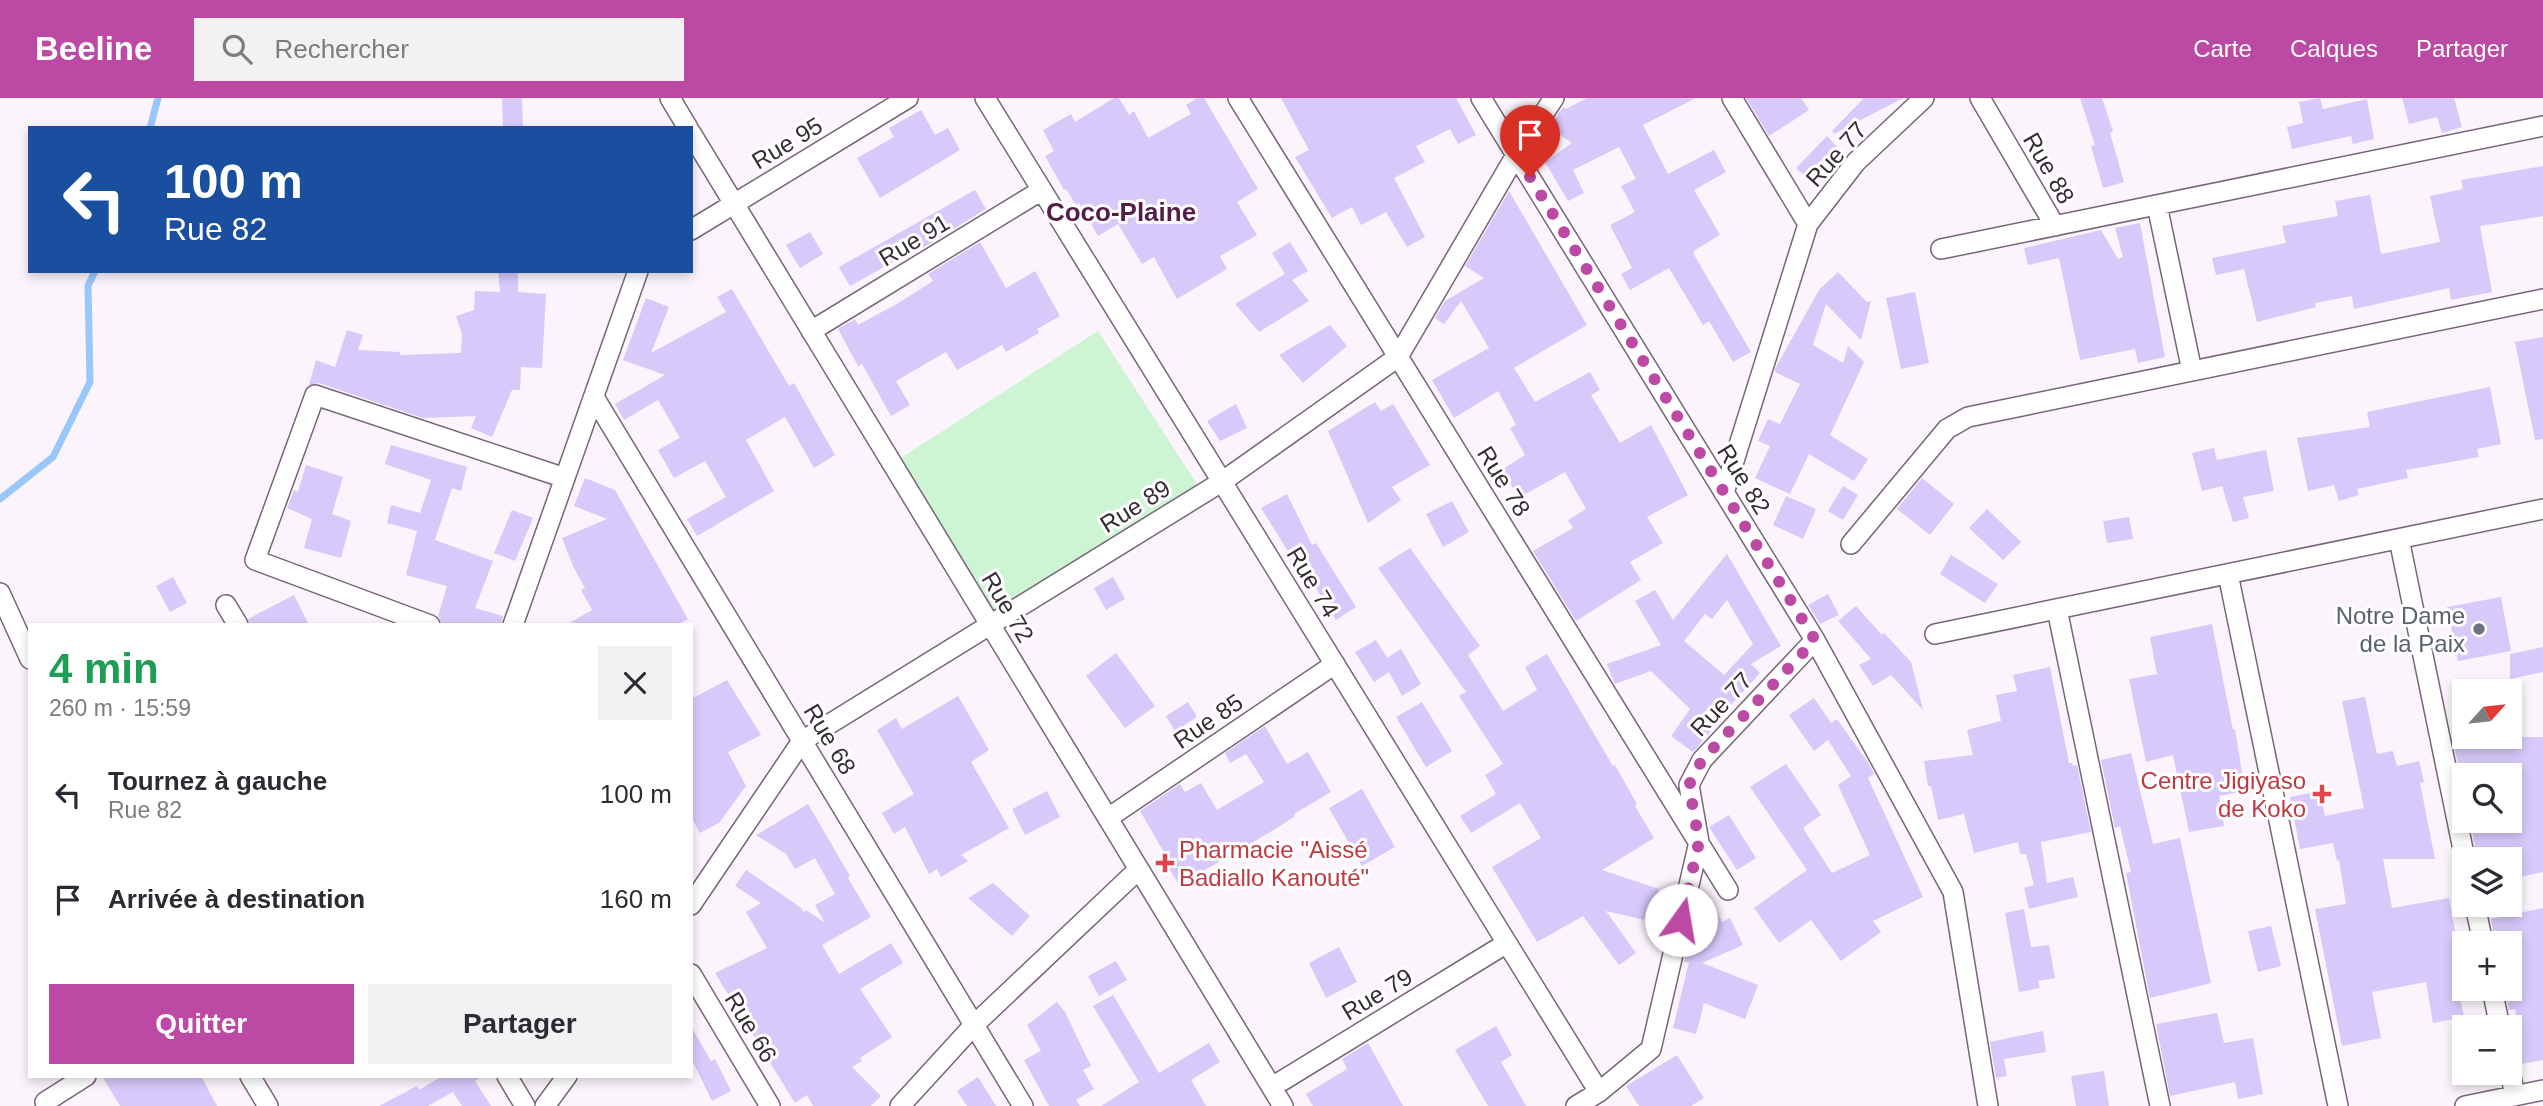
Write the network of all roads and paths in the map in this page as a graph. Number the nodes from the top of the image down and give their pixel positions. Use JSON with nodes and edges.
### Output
{"nodes":[{"id":1,"x":670,"y":98,"type":"edge"},
{"id":2,"x":908,"y":98,"type":"edge"},
{"id":3,"x":985,"y":98,"type":"edge"},
{"id":4,"x":1238,"y":98,"type":"edge"},
{"id":5,"x":1481,"y":98,"type":"edge"},
{"id":6,"x":1554,"y":98,"type":"edge"},
{"id":7,"x":1732,"y":98,"type":"edge"},
{"id":8,"x":1924,"y":98,"type":"edge"},
{"id":9,"x":1980,"y":98,"type":"edge"},
{"id":10,"x":687,"y":126,"type":"edge"},
{"id":11,"x":2543,"y":126,"type":"edge"},
{"id":12,"x":693,"y":136,"type":"edge"},
{"id":13,"x":1516,"y":155,"type":"junction"},
{"id":14,"x":1042,"y":190,"type":"junction"},
{"id":15,"x":734,"y":203,"type":"junction"},
{"id":16,"x":2158,"y":205,"type":"junction"},
{"id":17,"x":1808,"y":224,"type":"junction"},
{"id":18,"x":2055,"y":226,"type":"junction"},
{"id":19,"x":693,"y":229,"type":"edge"},
{"id":20,"x":1941,"y":249,"type":"dead end"},
{"id":21,"x":637,"y":273,"type":"edge"},
{"id":22,"x":2543,"y":299,"type":"edge"},
{"id":23,"x":811,"y":331,"type":"junction"},
{"id":24,"x":1398,"y":357,"type":"junction"},
{"id":25,"x":2192,"y":371,"type":"junction"},
{"id":26,"x":594,"y":397,"type":"junction"},
{"id":27,"x":565,"y":478,"type":"junction"},
{"id":28,"x":1223,"y":481,"type":"junction"},
{"id":29,"x":1724,"y":493,"type":"junction"},
{"id":30,"x":2543,"y":509,"type":"edge"},
{"id":31,"x":2399,"y":539,"type":"junction"},
{"id":32,"x":1851,"y":544,"type":"dead end"},
{"id":33,"x":2228,"y":574,"type":"junction"},
{"id":34,"x":0,"y":593,"type":"edge"},
{"id":35,"x":226,"y":605,"type":"dead end"},
{"id":36,"x":2057,"y":609,"type":"junction"},
{"id":37,"x":237,"y":623,"type":"edge"},
{"id":38,"x":425,"y":623,"type":"edge"},
{"id":39,"x":514,"y":623,"type":"edge"},
{"id":40,"x":990,"y":625,"type":"junction"},
{"id":41,"x":1936,"y":634,"type":"dead end"},
{"id":42,"x":1815,"y":640,"type":"junction"},
{"id":43,"x":28,"y":655,"type":"edge"},
{"id":44,"x":1335,"y":664,"type":"junction"},
{"id":45,"x":802,"y":741,"type":"junction"},
{"id":46,"x":1108,"y":818,"type":"junction"},
{"id":47,"x":1699,"y":842,"type":"junction"},
{"id":48,"x":2463,"y":847,"type":"edge"},
{"id":49,"x":1139,"y":869,"type":"junction"},
{"id":50,"x":1728,"y":890,"type":"dead end"},
{"id":51,"x":693,"y":902,"type":"edge"},
{"id":52,"x":1507,"y":943,"type":"junction"},
{"id":53,"x":693,"y":977,"type":"edge"},
{"id":54,"x":974,"y":1025,"type":"junction"},
{"id":55,"x":83,"y":1078,"type":"edge"},
{"id":56,"x":251,"y":1078,"type":"edge"},
{"id":57,"x":508,"y":1078,"type":"edge"},
{"id":58,"x":566,"y":1078,"type":"edge"},
{"id":59,"x":2513,"y":1085,"type":"edge"},
{"id":60,"x":1272,"y":1087,"type":"junction"},
{"id":61,"x":2543,"y":1090,"type":"edge"},
{"id":62,"x":1599,"y":1092,"type":"junction"},
{"id":63,"x":2515,"y":1096,"type":"junction"},
{"id":64,"x":46,"y":1104,"type":"edge"},
{"id":65,"x":268,"y":1106,"type":"edge"},
{"id":66,"x":525,"y":1106,"type":"edge"},
{"id":67,"x":545,"y":1106,"type":"edge"},
{"id":68,"x":770,"y":1106,"type":"edge"},
{"id":69,"x":900,"y":1106,"type":"edge"},
{"id":70,"x":1023,"y":1106,"type":"edge"},
{"id":71,"x":1283,"y":1106,"type":"edge"},
{"id":72,"x":1576,"y":1106,"type":"edge"},
{"id":73,"x":1988,"y":1106,"type":"edge"},
{"id":74,"x":2160,"y":1106,"type":"edge"},
{"id":75,"x":2338,"y":1106,"type":"edge"},
{"id":76,"x":2466,"y":1106,"type":"edge"}],
"edges":[{"from":1,"to":10,"type":"street"},
{"from":2,"to":15,"type":"street","name":"Rue 95"},
{"from":3,"to":14,"type":"street","name":"Rue 74"},
{"from":4,"to":24,"type":"street","name":"Rue 78"},
{"from":5,"to":13,"type":"street","name":"Rue 82"},
{"from":6,"to":13,"type":"street","name":"Rue 89"},
{"from":7,"to":17,"type":"street"},
{"from":8,"to":17,"type":"street","name":"Rue 77"},
{"from":9,"to":18,"type":"street","name":"Rue 88"},
{"from":11,"to":16,"type":"street"},
{"from":12,"to":15,"type":"street","name":"Rue 72"},
{"from":13,"to":24,"type":"street","name":"Rue 89"},
{"from":13,"to":29,"type":"street","name":"Rue 82"},
{"from":14,"to":23,"type":"street","name":"Rue 91"},
{"from":14,"to":28,"type":"street","name":"Rue 74"},
{"from":15,"to":19,"type":"street","name":"Rue 95"},
{"from":15,"to":23,"type":"street","name":"Rue 72"},
{"from":16,"to":18,"type":"street"},
{"from":16,"to":25,"type":"street"},
{"from":17,"to":29,"type":"street","name":"Rue 77"},
{"from":18,"to":20,"type":"street"},
{"from":21,"to":26,"type":"street"},
{"from":22,"to":25,"type":"street"},
{"from":23,"to":40,"type":"street","name":"Rue 72"},
{"from":24,"to":28,"type":"street","name":"Rue 89"},
{"from":24,"to":47,"type":"street","name":"Rue 78"},
{"from":25,"to":32,"type":"street"},
{"from":26,"to":27,"type":"street"},
{"from":26,"to":45,"type":"street","name":"Rue 68"},
{"from":27,"to":38,"type":"street"},
{"from":27,"to":39,"type":"street"},
{"from":28,"to":40,"type":"street","name":"Rue 89"},
{"from":28,"to":44,"type":"street","name":"Rue 74"},
{"from":29,"to":42,"type":"street","name":"Rue 82"},
{"from":30,"to":31,"type":"street"},
{"from":31,"to":33,"type":"street"},
{"from":31,"to":48,"type":"street"},
{"from":33,"to":36,"type":"street"},
{"from":33,"to":75,"type":"street"},
{"from":34,"to":43,"type":"street"},
{"from":35,"to":37,"type":"street"},
{"from":36,"to":41,"type":"street"},
{"from":36,"to":74,"type":"street"},
{"from":40,"to":45,"type":"street","name":"Rue 89"},
{"from":40,"to":46,"type":"street","name":"Rue 72"},
{"from":42,"to":47,"type":"street","name":"Rue 77"},
{"from":42,"to":73,"type":"street","name":"Rue 82"},
{"from":44,"to":46,"type":"street","name":"Rue 85"},
{"from":44,"to":52,"type":"street","name":"Rue 74"},
{"from":45,"to":51,"type":"street","name":"Rue 89"},
{"from":45,"to":54,"type":"street","name":"Rue 68"},
{"from":46,"to":49,"type":"street","name":"Rue 72"},
{"from":47,"to":50,"type":"street","name":"Rue 78"},
{"from":47,"to":62,"type":"street","name":"Rue 77"},
{"from":49,"to":54,"type":"street"},
{"from":49,"to":60,"type":"street","name":"Rue 72"},
{"from":52,"to":60,"type":"street","name":"Rue 79"},
{"from":52,"to":62,"type":"street","name":"Rue 74"},
{"from":53,"to":68,"type":"street","name":"Rue 66"},
{"from":54,"to":69,"type":"street"},
{"from":54,"to":70,"type":"street","name":"Rue 68"},
{"from":55,"to":64,"type":"street"},
{"from":56,"to":65,"type":"street"},
{"from":57,"to":66,"type":"street"},
{"from":58,"to":67,"type":"street"},
{"from":59,"to":63,"type":"street"},
{"from":60,"to":71,"type":"street","name":"Rue 72"},
{"from":61,"to":63,"type":"street"},
{"from":62,"to":72,"type":"street","name":"Rue 77"},
{"from":63,"to":76,"type":"street"}]}
